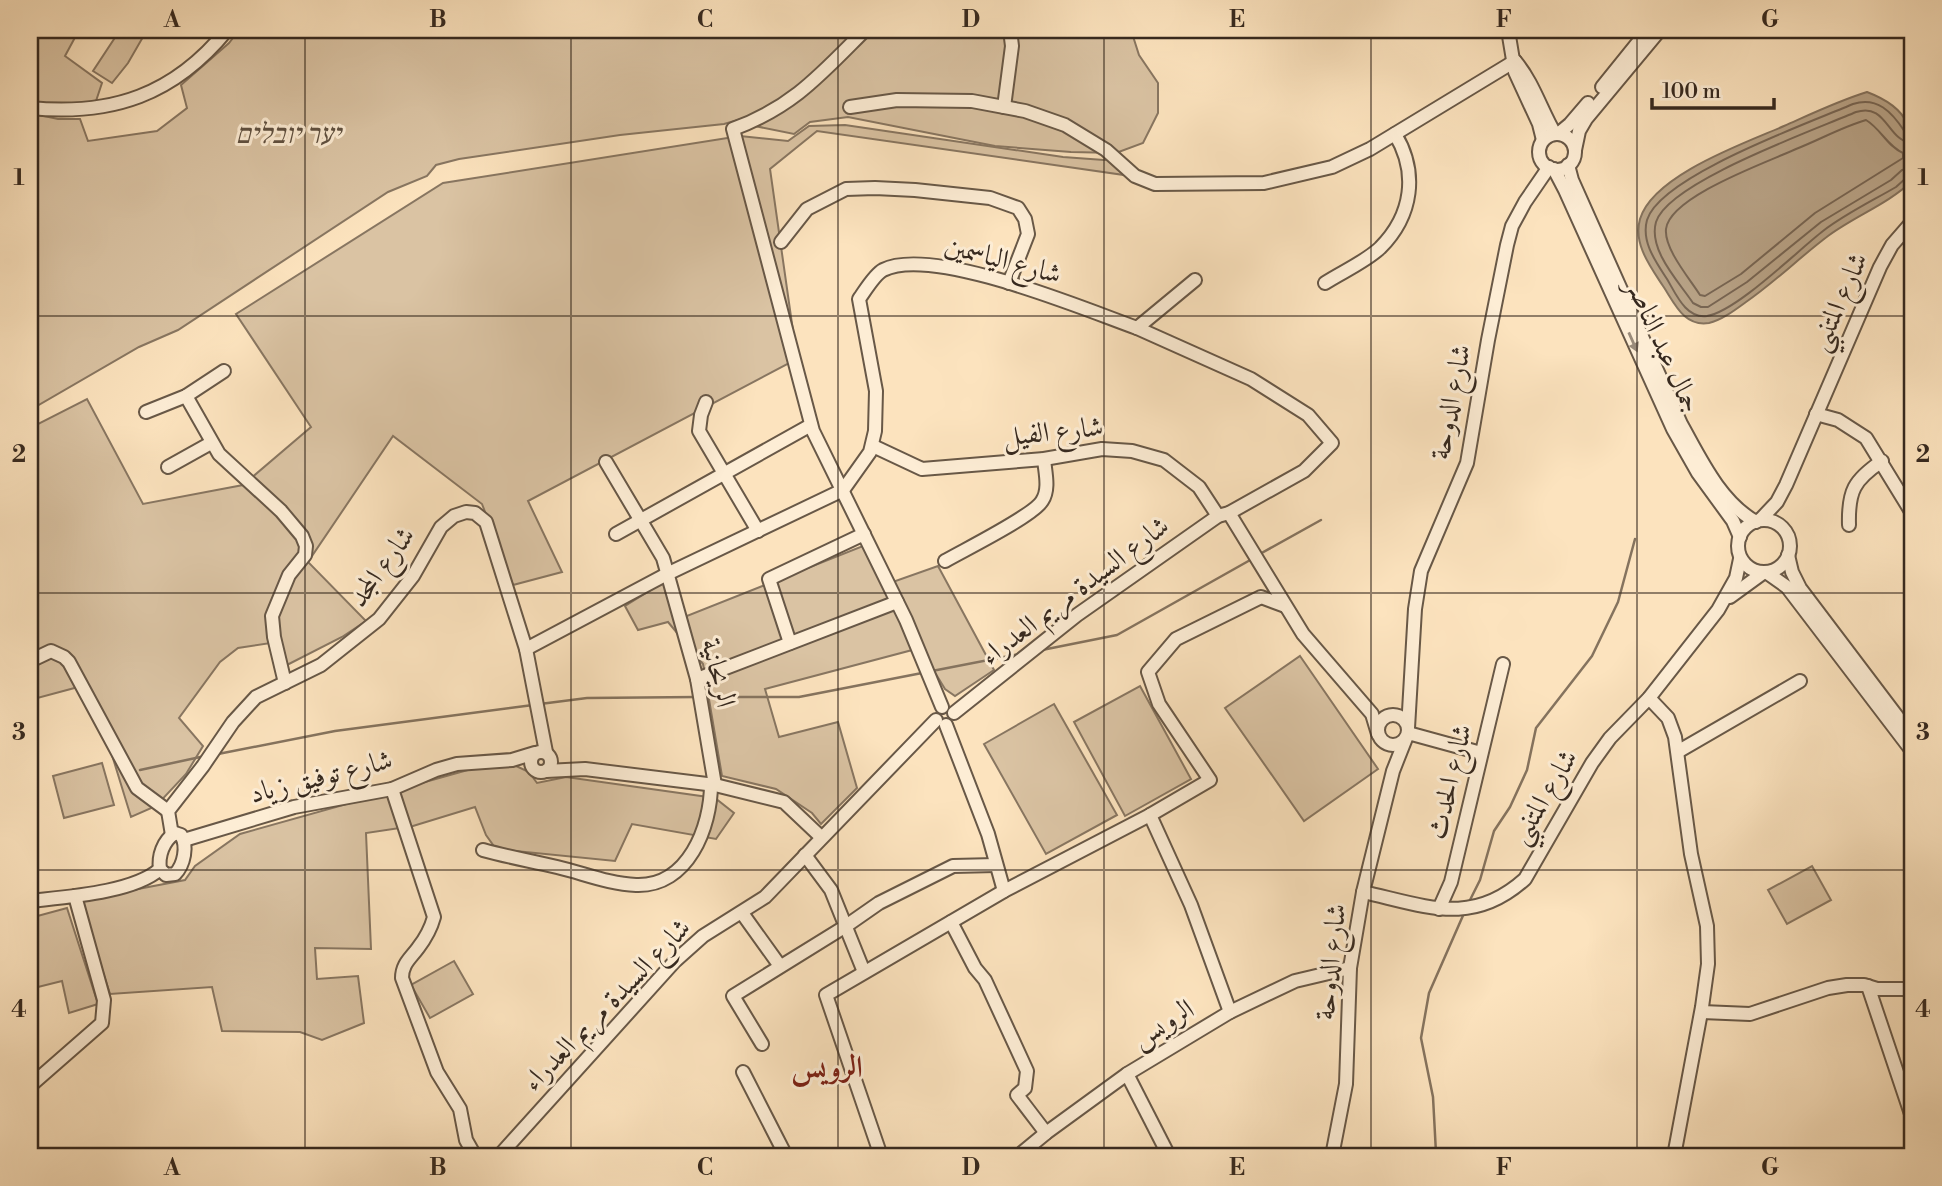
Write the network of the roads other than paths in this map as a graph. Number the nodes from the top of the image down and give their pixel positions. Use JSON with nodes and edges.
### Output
{"nodes":[{"id":1,"x":225,"y":30,"type":"edge"},
{"id":2,"x":865,"y":30,"type":"edge"},
{"id":3,"x":1508,"y":30,"type":"edge"},
{"id":4,"x":1648,"y":30,"type":"edge"},
{"id":5,"x":1660,"y":30,"type":"edge"},
{"id":6,"x":1013,"y":31,"type":"edge"},
{"id":7,"x":1515,"y":61,"type":"junction"},
{"id":8,"x":850,"y":107,"type":"dead end"},
{"id":9,"x":1004,"y":107,"type":"junction"},
{"id":10,"x":30,"y":108,"type":"edge"},
{"id":11,"x":1395,"y":134,"type":"junction"},
{"id":12,"x":1552,"y":136,"type":"junction"},
{"id":13,"x":1575,"y":150,"type":"junction"},
{"id":14,"x":1568,"y":165,"type":"junction"},
{"id":15,"x":1551,"y":168,"type":"junction"},
{"id":16,"x":1912,"y":222,"type":"edge"},
{"id":17,"x":781,"y":242,"type":"dead end"},
{"id":18,"x":1195,"y":281,"type":"dead end"},
{"id":19,"x":1009,"y":283,"type":"junction"},
{"id":20,"x":1325,"y":283,"type":"dead end"},
{"id":21,"x":1137,"y":328,"type":"junction"},
{"id":22,"x":224,"y":371,"type":"dead end"},
{"id":23,"x":186,"y":396,"type":"junction"},
{"id":24,"x":706,"y":402,"type":"dead end"},
{"id":25,"x":146,"y":412,"type":"dead end"},
{"id":26,"x":1816,"y":414,"type":"junction"},
{"id":27,"x":811,"y":425,"type":"junction"},
{"id":28,"x":211,"y":443,"type":"junction"},
{"id":29,"x":873,"y":446,"type":"junction"},
{"id":30,"x":1044,"y":458,"type":"junction"},
{"id":31,"x":1882,"y":461,"type":"junction"},
{"id":32,"x":606,"y":462,"type":"dead end"},
{"id":33,"x":168,"y":467,"type":"dead end"},
{"id":34,"x":723,"y":474,"type":"junction"},
{"id":35,"x":1786,"y":485,"type":"junction"},
{"id":36,"x":843,"y":491,"type":"junction"},
{"id":37,"x":1912,"y":513,"type":"edge"},
{"id":38,"x":1223,"y":514,"type":"junction"},
{"id":39,"x":640,"y":520,"type":"junction"},
{"id":40,"x":1758,"y":521,"type":"junction"},
{"id":41,"x":1849,"y":525,"type":"dead end"},
{"id":42,"x":1784,"y":530,"type":"junction"},
{"id":43,"x":758,"y":531,"type":"junction"},
{"id":44,"x":616,"y":534,"type":"dead end"},
{"id":45,"x":864,"y":534,"type":"junction"},
{"id":46,"x":1740,"y":537,"type":"junction"},
{"id":47,"x":1788,"y":555,"type":"junction"},
{"id":48,"x":1741,"y":559,"type":"junction"},
{"id":49,"x":945,"y":561,"type":"dead end"},
{"id":50,"x":1764,"y":573,"type":"junction"},
{"id":51,"x":667,"y":574,"type":"junction"},
{"id":52,"x":897,"y":602,"type":"junction"},
{"id":53,"x":1285,"y":607,"type":"junction"},
{"id":54,"x":1718,"y":610,"type":"junction"},
{"id":55,"x":790,"y":643,"type":"junction"},
{"id":56,"x":526,"y":649,"type":"junction"},
{"id":57,"x":30,"y":661,"type":"edge"},
{"id":58,"x":1503,"y":664,"type":"dead end"},
{"id":59,"x":697,"y":679,"type":"junction"},
{"id":60,"x":1800,"y":681,"type":"dead end"},
{"id":61,"x":285,"y":683,"type":"junction"},
{"id":62,"x":1411,"y":692,"type":"junction"},
{"id":63,"x":1649,"y":698,"type":"junction"},
{"id":64,"x":1365,"y":704,"type":"junction"},
{"id":65,"x":948,"y":710,"type":"junction"},
{"id":66,"x":1393,"y":715,"type":"junction"},
{"id":67,"x":941,"y":723,"type":"junction"},
{"id":68,"x":1408,"y":733,"type":"junction"},
{"id":69,"x":1379,"y":736,"type":"junction"},
{"id":70,"x":1912,"y":736,"type":"edge"},
{"id":71,"x":1679,"y":751,"type":"junction"},
{"id":72,"x":1912,"y":751,"type":"edge"},
{"id":73,"x":1481,"y":753,"type":"junction"},
{"id":74,"x":544,"y":754,"type":"junction"},
{"id":75,"x":512,"y":760,"type":"junction"},
{"id":76,"x":585,"y":769,"type":"junction"},
{"id":77,"x":541,"y":771,"type":"junction"},
{"id":78,"x":1392,"y":775,"type":"junction"},
{"id":79,"x":713,"y":785,"type":"junction"},
{"id":80,"x":392,"y":789,"type":"junction"},
{"id":81,"x":168,"y":811,"type":"junction"},
{"id":82,"x":1150,"y":815,"type":"junction"},
{"id":83,"x":821,"y":837,"type":"junction"},
{"id":84,"x":178,"y":838,"type":"junction"},
{"id":85,"x":483,"y":850,"type":"dead end"},
{"id":86,"x":805,"y":855,"type":"junction"},
{"id":87,"x":996,"y":865,"type":"junction"},
{"id":88,"x":160,"y":869,"type":"junction"},
{"id":89,"x":1004,"y":891,"type":"junction"},
{"id":90,"x":1363,"y":892,"type":"junction"},
{"id":91,"x":75,"y":896,"type":"junction"},
{"id":92,"x":30,"y":901,"type":"edge"},
{"id":93,"x":1439,"y":909,"type":"junction"},
{"id":94,"x":742,"y":913,"type":"junction"},
{"id":95,"x":951,"y":922,"type":"junction"},
{"id":96,"x":846,"y":926,"type":"junction"},
{"id":97,"x":780,"y":966,"type":"junction"},
{"id":98,"x":1350,"y":968,"type":"junction"},
{"id":99,"x":864,"y":972,"type":"junction"},
{"id":100,"x":1868,"y":986,"type":"junction"},
{"id":101,"x":1912,"y":989,"type":"edge"},
{"id":102,"x":1230,"y":1012,"type":"junction"},
{"id":103,"x":1702,"y":1012,"type":"junction"},
{"id":104,"x":762,"y":1044,"type":"dead end"},
{"id":105,"x":743,"y":1072,"type":"dead end"},
{"id":106,"x":1127,"y":1074,"type":"junction"},
{"id":107,"x":30,"y":1086,"type":"edge"},
{"id":108,"x":1912,"y":1117,"type":"edge"},
{"id":109,"x":1046,"y":1133,"type":"junction"},
{"id":110,"x":1912,"y":1154,"type":"edge"},
{"id":111,"x":475,"y":1156,"type":"edge"},
{"id":112,"x":499,"y":1156,"type":"edge"},
{"id":113,"x":786,"y":1156,"type":"edge"},
{"id":114,"x":881,"y":1156,"type":"edge"},
{"id":115,"x":1018,"y":1156,"type":"edge"},
{"id":116,"x":1169,"y":1156,"type":"edge"},
{"id":117,"x":1332,"y":1156,"type":"edge"},
{"id":118,"x":1674,"y":1156,"type":"edge"},
{"id":119,"x":1895,"y":1156,"type":"edge"}],
"edges":[{"from":1,"to":10,"type":"street"},
{"from":2,"to":27,"type":"street"},
{"from":3,"to":7,"type":"street"},
{"from":4,"to":12,"type":"street"},
{"from":5,"to":13,"type":"street"},
{"from":6,"to":9,"type":"street"},
{"from":7,"to":11,"type":"street"},
{"from":7,"to":12,"type":"street"},
{"from":8,"to":9,"type":"street"},
{"from":9,"to":11,"type":"street"},
{"from":11,"to":20,"type":"street"},
{"from":12,"to":13,"type":"street"},
{"from":12,"to":15,"type":"street"},
{"from":13,"to":14,"type":"street"},
{"from":14,"to":15,"type":"street"},
{"from":14,"to":40,"type":"street","name":"جمال عبد الناصر"},
{"from":15,"to":46,"type":"street","name":"جمال عبد الناصر","one_way":true},
{"from":15,"to":62,"type":"street","name":"شارع الدوحة"},
{"from":16,"to":26,"type":"street","name":"شارع المتنبي"},
{"from":17,"to":19,"type":"street"},
{"from":18,"to":21,"type":"street"},
{"from":19,"to":21,"type":"street","name":"شارع الياسمين"},
{"from":19,"to":29,"type":"street","name":"شارع الياسمين"},
{"from":21,"to":38,"type":"street","name":"شارع الياسمين"},
{"from":22,"to":23,"type":"street"},
{"from":23,"to":25,"type":"street"},
{"from":23,"to":28,"type":"street"},
{"from":24,"to":34,"type":"street"},
{"from":26,"to":31,"type":"street"},
{"from":26,"to":35,"type":"street","name":"شارع المتنبي"},
{"from":27,"to":34,"type":"street"},
{"from":27,"to":36,"type":"street"},
{"from":28,"to":33,"type":"street"},
{"from":28,"to":61,"type":"street"},
{"from":29,"to":30,"type":"street","name":"شارع الفيل"},
{"from":29,"to":36,"type":"street","name":"شارع الياسمين"},
{"from":30,"to":38,"type":"street","name":"شارع الفيل"},
{"from":30,"to":49,"type":"street"},
{"from":31,"to":37,"type":"street"},
{"from":31,"to":41,"type":"street"},
{"from":32,"to":39,"type":"street","name":"الريحانية"},
{"from":34,"to":39,"type":"street"},
{"from":34,"to":43,"type":"street"},
{"from":35,"to":40,"type":"street"},
{"from":35,"to":42,"type":"street"},
{"from":36,"to":43,"type":"street"},
{"from":36,"to":45,"type":"street"},
{"from":38,"to":53,"type":"street","name":"شارع الفيل"},
{"from":38,"to":65,"type":"street","name":"شارع السيدة مريم العدراء"},
{"from":39,"to":44,"type":"street"},
{"from":39,"to":51,"type":"street","name":"الريحانية"},
{"from":40,"to":42,"type":"street"},
{"from":40,"to":46,"type":"street"},
{"from":42,"to":47,"type":"street"},
{"from":43,"to":51,"type":"street"},
{"from":45,"to":52,"type":"street"},
{"from":45,"to":55,"type":"street"},
{"from":46,"to":48,"type":"street"},
{"from":47,"to":50,"type":"street"},
{"from":47,"to":70,"type":"street"},
{"from":48,"to":50,"type":"street"},
{"from":48,"to":54,"type":"street"},
{"from":50,"to":54,"type":"street"},
{"from":50,"to":72,"type":"street"},
{"from":51,"to":56,"type":"street"},
{"from":51,"to":59,"type":"street","name":"الريحانية"},
{"from":52,"to":55,"type":"street"},
{"from":52,"to":65,"type":"street"},
{"from":53,"to":64,"type":"street","name":"شارع الفيل"},
{"from":53,"to":82,"type":"street"},
{"from":54,"to":63,"type":"street","name":"شارع المتنبي"},
{"from":55,"to":59,"type":"street"},
{"from":56,"to":61,"type":"street","name":"شارع المجد"},
{"from":56,"to":74,"type":"street","name":"شارع المجد"},
{"from":57,"to":81,"type":"street"},
{"from":58,"to":73,"type":"street","name":"شارع الحدث"},
{"from":59,"to":79,"type":"street","name":"الريحانية"},
{"from":60,"to":71,"type":"street"},
{"from":61,"to":81,"type":"street","name":"شارع المجد"},
{"from":62,"to":66,"type":"street","name":"شارع الدوحة"},
{"from":62,"to":68,"type":"street","name":"شارع الدوحة"},
{"from":63,"to":71,"type":"street"},
{"from":63,"to":93,"type":"street","name":"شارع المتنبي"},
{"from":64,"to":66,"type":"street"},
{"from":64,"to":69,"type":"street"},
{"from":65,"to":67,"type":"street","name":"شارع السيدة مريم العدراء"},
{"from":66,"to":68,"type":"street"},
{"from":66,"to":69,"type":"street"},
{"from":67,"to":83,"type":"street","name":"شارع السيدة مريم العدراء"},
{"from":67,"to":87,"type":"street"},
{"from":68,"to":69,"type":"street"},
{"from":68,"to":73,"type":"street"},
{"from":68,"to":78,"type":"street","name":"شارع الدوحة"},
{"from":69,"to":78,"type":"street"},
{"from":71,"to":103,"type":"street"},
{"from":73,"to":93,"type":"street","name":"شارع الحدث"},
{"from":74,"to":75,"type":"street","name":"شارع توفيق زياد"},
{"from":74,"to":76,"type":"street"},
{"from":74,"to":77,"type":"street"},
{"from":74,"to":77,"type":"street","name":"شارع المجد"},
{"from":75,"to":77,"type":"street"},
{"from":75,"to":80,"type":"street","name":"شارع توفيق زياد"},
{"from":76,"to":77,"type":"street"},
{"from":76,"to":79,"type":"street"},
{"from":78,"to":90,"type":"street","name":"شارع الدوحة"},
{"from":79,"to":83,"type":"street"},
{"from":79,"to":85,"type":"street","name":"الريحانية"},
{"from":80,"to":84,"type":"street","name":"شارع توفيق زياد"},
{"from":80,"to":111,"type":"street"},
{"from":81,"to":84,"type":"street"},
{"from":82,"to":89,"type":"street"},
{"from":82,"to":102,"type":"street"},
{"from":83,"to":86,"type":"street","name":"شارع السيدة مريم العدراء"},
{"from":84,"to":88,"type":"street"},
{"from":84,"to":88,"type":"street"},
{"from":86,"to":94,"type":"street","name":"شارع السيدة مريم العدراء"},
{"from":86,"to":96,"type":"street"},
{"from":87,"to":89,"type":"street"},
{"from":87,"to":96,"type":"street"},
{"from":88,"to":91,"type":"street"},
{"from":89,"to":95,"type":"street"},
{"from":90,"to":93,"type":"street","name":"شارع المتنبي"},
{"from":90,"to":98,"type":"street","name":"شارع الدوحة"},
{"from":91,"to":92,"type":"street"},
{"from":91,"to":107,"type":"street"},
{"from":94,"to":97,"type":"street"},
{"from":94,"to":112,"type":"street","name":"شارع السيدة مريم العدراء"},
{"from":95,"to":99,"type":"street"},
{"from":95,"to":109,"type":"street"},
{"from":96,"to":97,"type":"street"},
{"from":96,"to":99,"type":"street"},
{"from":97,"to":104,"type":"street"},
{"from":98,"to":102,"type":"street","name":"الرويس"},
{"from":98,"to":117,"type":"street","name":"شارع الدوحة"},
{"from":99,"to":114,"type":"street"},
{"from":100,"to":101,"type":"street"},
{"from":100,"to":103,"type":"street"},
{"from":100,"to":108,"type":"street"},
{"from":102,"to":106,"type":"street","name":"الرويس"},
{"from":103,"to":118,"type":"street"},
{"from":105,"to":113,"type":"street"},
{"from":106,"to":109,"type":"street","name":"الرويس"},
{"from":106,"to":116,"type":"street"},
{"from":109,"to":115,"type":"street","name":"الرويس"},
{"from":110,"to":119,"type":"street"}]}
